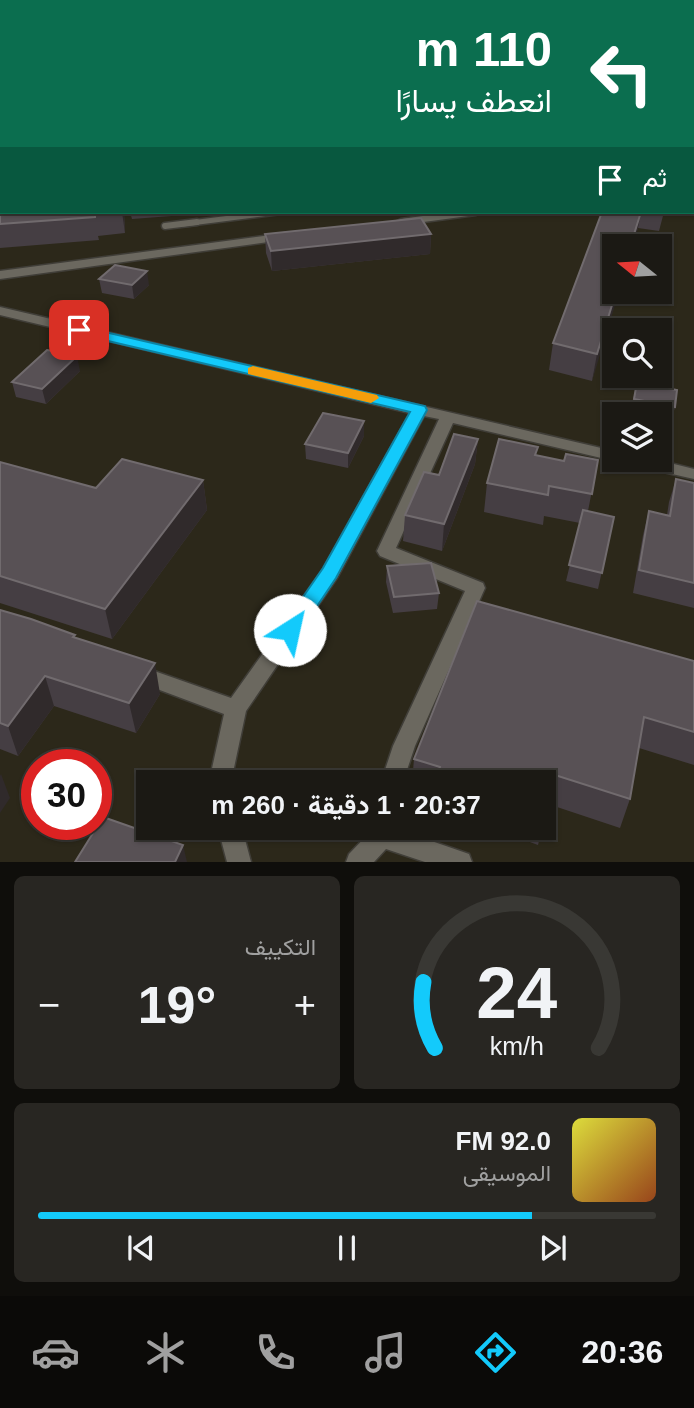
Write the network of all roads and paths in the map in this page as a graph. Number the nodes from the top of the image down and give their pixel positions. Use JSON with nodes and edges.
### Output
{"nodes":[{"id":1,"x":240,"y":214,"type":"edge"},
{"id":2,"x":436,"y":214,"type":"edge"},
{"id":3,"x":222,"y":215,"type":"edge"},
{"id":4,"x":383,"y":224,"type":"edge"},
{"id":5,"x":165,"y":226,"type":"dead end"},
{"id":6,"x":301,"y":235,"type":"edge"},
{"id":7,"x":0,"y":275,"type":"edge"},
{"id":8,"x":0,"y":311,"type":"edge"},
{"id":9,"x":419,"y":410,"type":"junction"},
{"id":10,"x":448,"y":416,"type":"junction"},
{"id":11,"x":602,"y":453,"type":"edge"},
{"id":12,"x":672,"y":469,"type":"edge"},
{"id":13,"x":694,"y":474,"type":"edge"},
{"id":14,"x":118,"y":666,"type":"edge"},
{"id":15,"x":236,"y":709,"type":"junction"},
{"id":16,"x":222,"y":770,"type":"edge"},
{"id":17,"x":397,"y":770,"type":"edge"},
{"id":18,"x":234,"y":840,"type":"edge"},
{"id":19,"x":376,"y":840,"type":"edge"},
{"id":20,"x":403,"y":840,"type":"edge"},
{"id":21,"x":240,"y":862,"type":"edge"},
{"id":22,"x":358,"y":862,"type":"edge"},
{"id":23,"x":460,"y":862,"type":"edge"}],
"edges":[{"from":1,"to":3,"type":"lane"},
{"from":2,"to":4,"type":"street"},
{"from":3,"to":5,"type":"lane"},
{"from":6,"to":7,"type":"street"},
{"from":8,"to":9,"type":"street"},
{"from":9,"to":10,"type":"street"},
{"from":9,"to":15,"type":"street"},
{"from":10,"to":11,"type":"street"},
{"from":10,"to":17,"type":"street"},
{"from":12,"to":13,"type":"street"},
{"from":14,"to":15,"type":"street"},
{"from":15,"to":16,"type":"street"},
{"from":18,"to":21,"type":"street"},
{"from":19,"to":22,"type":"street"},
{"from":20,"to":23,"type":"street"}]}
